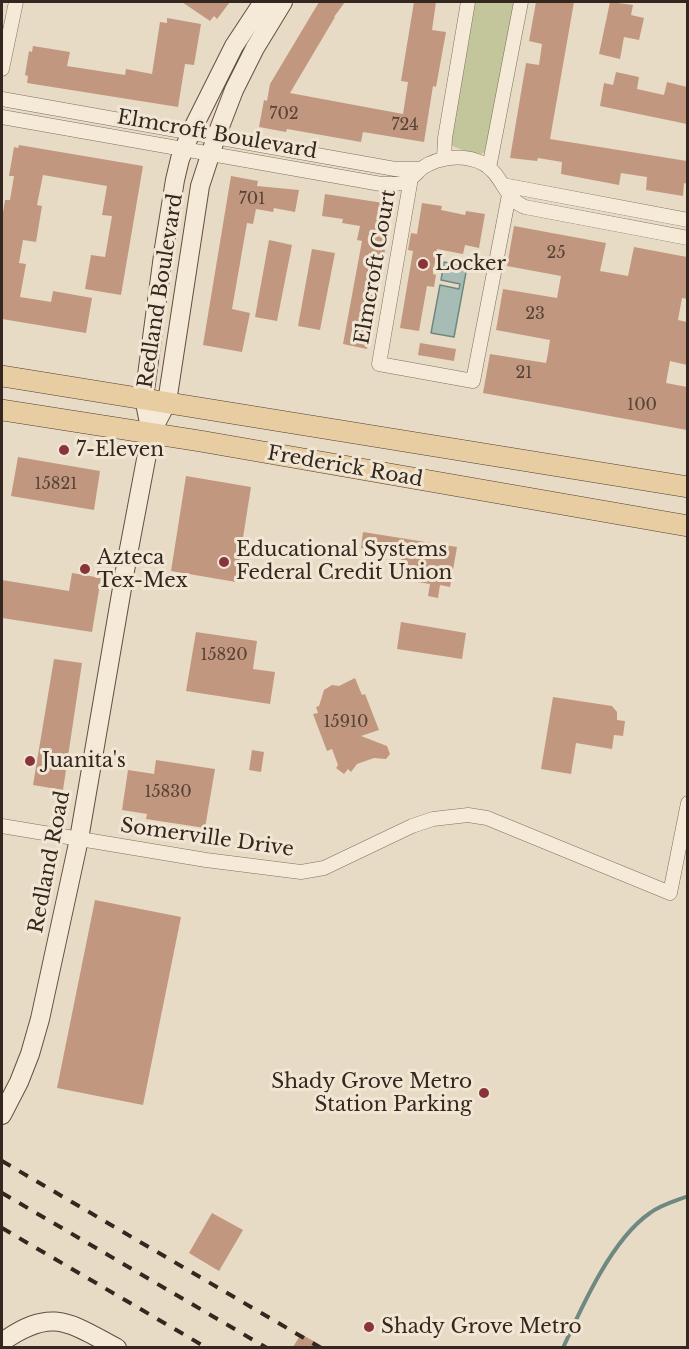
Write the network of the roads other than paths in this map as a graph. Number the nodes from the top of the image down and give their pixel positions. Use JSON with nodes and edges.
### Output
{"nodes":[{"id":1,"x":16,"y":2,"type":"edge"},
{"id":2,"x":263,"y":2,"type":"edge"},
{"id":3,"x":283,"y":2,"type":"edge"},
{"id":4,"x":468,"y":2,"type":"edge"},
{"id":5,"x":521,"y":2,"type":"edge"},
{"id":6,"x":2,"y":69,"type":"edge"},
{"id":7,"x":2,"y":99,"type":"edge"},
{"id":8,"x":2,"y":117,"type":"edge"},
{"id":9,"x":190,"y":132,"type":"junction"},
{"id":10,"x":213,"y":145,"type":"junction"},
{"id":11,"x":183,"y":150,"type":"junction"},
{"id":12,"x":444,"y":158,"type":"junction"},
{"id":13,"x":489,"y":168,"type":"junction"},
{"id":14,"x":416,"y":174,"type":"junction"},
{"id":15,"x":506,"y":190,"type":"junction"},
{"id":16,"x":687,"y":220,"type":"edge"},
{"id":17,"x":687,"y":238,"type":"edge"},
{"id":18,"x":2,"y":376,"type":"edge"},
{"id":19,"x":144,"y":398,"type":"junction"},
{"id":20,"x":166,"y":402,"type":"junction"},
{"id":21,"x":2,"y":410,"type":"edge"},
{"id":22,"x":151,"y":433,"type":"junction"},
{"id":23,"x":687,"y":487,"type":"edge"},
{"id":24,"x":687,"y":526,"type":"edge"},
{"id":25,"x":687,"y":803,"type":"edge"},
{"id":26,"x":2,"y":826,"type":"edge"},
{"id":27,"x":79,"y":839,"type":"junction"},
{"id":28,"x":2,"y":1115,"type":"edge"},
{"id":29,"x":2,"y":1342,"type":"edge"},
{"id":30,"x":117,"y":1347,"type":"edge"}],
"edges":[{"from":1,"to":6,"type":"street"},
{"from":2,"to":9,"type":"main road","name":"Redland Boulevard"},
{"from":3,"to":10,"type":"main road","name":"Redland Boulevard"},
{"from":4,"to":12,"type":"street"},
{"from":5,"to":13,"type":"street"},
{"from":7,"to":9,"type":"street","name":"Elmcroft Boulevard"},
{"from":8,"to":11,"type":"street","name":"Elmcroft Boulevard"},
{"from":9,"to":10,"type":"street","name":"Elmcroft Boulevard"},
{"from":9,"to":11,"type":"main road","name":"Redland Boulevard"},
{"from":10,"to":11,"type":"street","name":"Elmcroft Boulevard"},
{"from":10,"to":14,"type":"street","name":"Elmcroft Boulevard"},
{"from":10,"to":20,"type":"main road","name":"Redland Boulevard"},
{"from":11,"to":19,"type":"main road","name":"Redland Boulevard"},
{"from":12,"to":13,"type":"street"},
{"from":12,"to":14,"type":"street","name":"Elmcroft Boulevard"},
{"from":13,"to":15,"type":"street"},
{"from":14,"to":15,"type":"street","name":"Elmcroft Court"},
{"from":15,"to":16,"type":"street"},
{"from":15,"to":17,"type":"street"},
{"from":18,"to":19,"type":"main road","name":"Frederick Road"},
{"from":19,"to":20,"type":"main road","name":"Frederick Road"},
{"from":19,"to":22,"type":"main road","name":"Redland Boulevard"},
{"from":20,"to":22,"type":"main road","name":"Redland Boulevard"},
{"from":20,"to":23,"type":"main road","name":"Frederick Road"},
{"from":21,"to":22,"type":"main road","name":"Frederick Road"},
{"from":22,"to":24,"type":"main road","name":"Frederick Road"},
{"from":22,"to":27,"type":"main road","name":"Redland Road"},
{"from":25,"to":27,"type":"street","name":"Somerville Drive"},
{"from":26,"to":27,"type":"street","name":"Somerville Drive"},
{"from":27,"to":28,"type":"main road","name":"Redland Road"},
{"from":29,"to":30,"type":"main road"}]}
